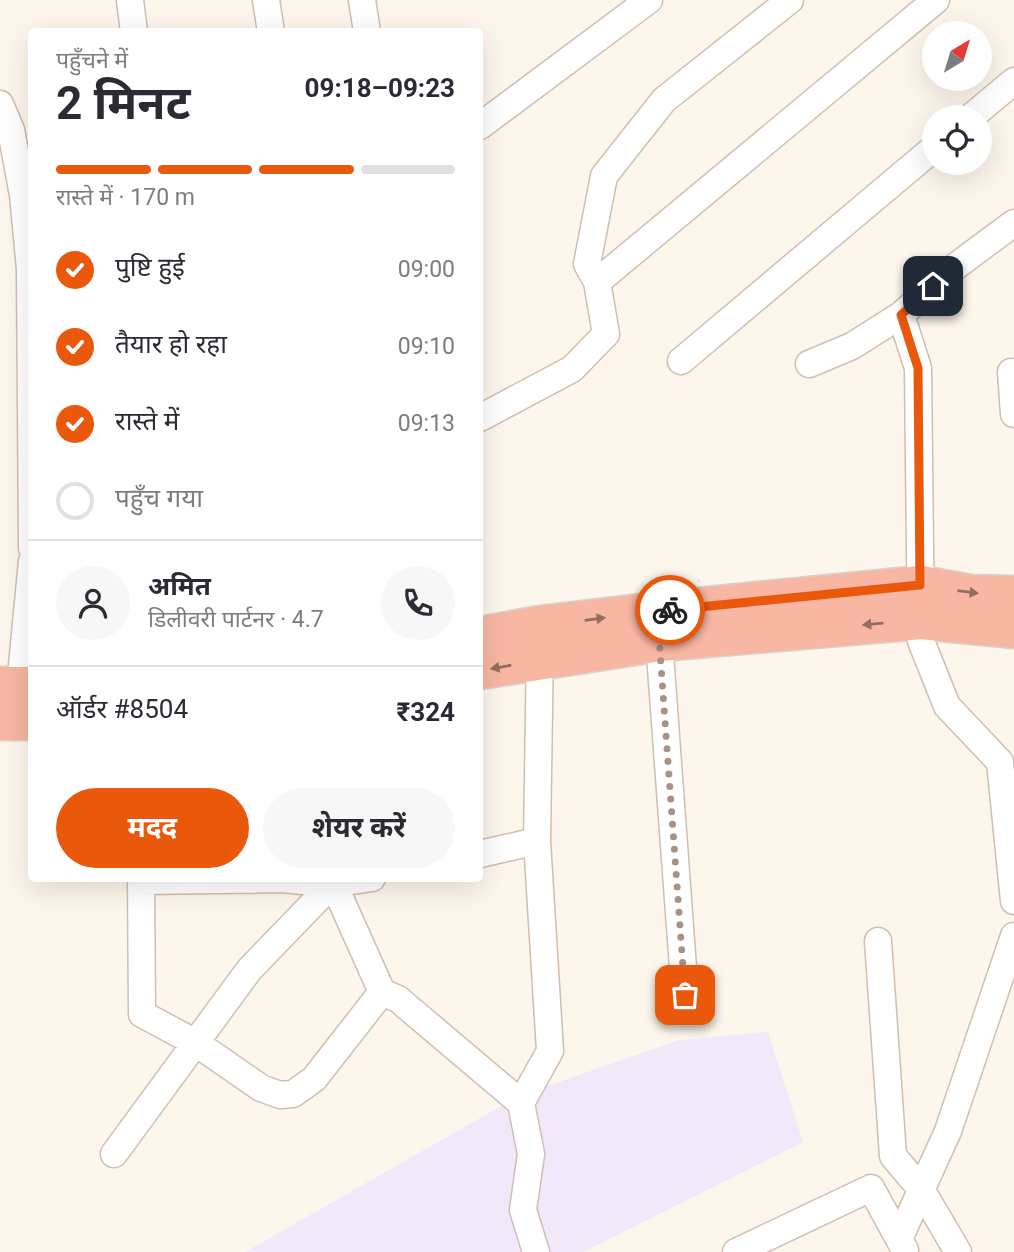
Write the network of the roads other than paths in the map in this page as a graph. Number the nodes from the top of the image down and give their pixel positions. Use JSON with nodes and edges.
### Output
{"nodes":[{"id":1,"x":130,"y":0,"type":"edge"},
{"id":2,"x":266,"y":0,"type":"edge"},
{"id":3,"x":362,"y":0,"type":"edge"},
{"id":4,"x":649,"y":0,"type":"edge"},
{"id":5,"x":790,"y":0,"type":"edge"},
{"id":6,"x":936,"y":0,"type":"edge"},
{"id":7,"x":134,"y":28,"type":"edge"},
{"id":8,"x":270,"y":28,"type":"edge"},
{"id":9,"x":366,"y":28,"type":"edge"},
{"id":10,"x":1014,"y":81,"type":"edge"},
{"id":11,"x":0,"y":104,"type":"edge"},
{"id":12,"x":985,"y":105,"type":"edge"},
{"id":13,"x":483,"y":123,"type":"edge"},
{"id":14,"x":922,"y":158,"type":"edge"},
{"id":15,"x":27,"y":194,"type":"edge"},
{"id":16,"x":28,"y":213,"type":"edge"},
{"id":17,"x":1014,"y":223,"type":"edge"},
{"id":18,"x":597,"y":282,"type":"junction"},
{"id":19,"x":901,"y":315,"type":"junction"},
{"id":20,"x":681,"y":362,"type":"dead end"},
{"id":21,"x":809,"y":364,"type":"dead end"},
{"id":22,"x":1011,"y":372,"type":"dead end"},
{"id":23,"x":1014,"y":414,"type":"edge"},
{"id":24,"x":483,"y":416,"type":"edge"},
{"id":25,"x":1014,"y":595,"type":"edge"},
{"id":26,"x":921,"y":603,"type":"junction"},
{"id":27,"x":28,"y":610,"type":"edge"},
{"id":28,"x":658,"y":627,"type":"junction"},
{"id":29,"x":1014,"y":629,"type":"edge"},
{"id":30,"x":483,"y":636,"type":"edge"},
{"id":31,"x":540,"y":642,"type":"junction"},
{"id":32,"x":483,"y":669,"type":"edge"},
{"id":33,"x":21,"y":695,"type":"edge"},
{"id":34,"x":0,"y":721,"type":"edge"},
{"id":35,"x":537,"y":841,"type":"junction"},
{"id":36,"x":483,"y":853,"type":"edge"},
{"id":37,"x":141,"y":882,"type":"edge"},
{"id":38,"x":330,"y":882,"type":"edge"},
{"id":39,"x":331,"y":882,"type":"edge"},
{"id":40,"x":1014,"y":901,"type":"edge"},
{"id":41,"x":1014,"y":936,"type":"edge"},
{"id":42,"x":878,"y":941,"type":"dead end"},
{"id":43,"x":382,"y":992,"type":"junction"},
{"id":44,"x":685,"y":995,"type":"dead end"},
{"id":45,"x":196,"y":1043,"type":"junction"},
{"id":46,"x":521,"y":1102,"type":"junction"},
{"id":47,"x":114,"y":1154,"type":"dead end"},
{"id":48,"x":921,"y":1189,"type":"junction"},
{"id":49,"x":902,"y":1245,"type":"edge"},
{"id":50,"x":536,"y":1252,"type":"edge"},
{"id":51,"x":736,"y":1252,"type":"edge"},
{"id":52,"x":958,"y":1252,"type":"edge"}],
"edges":[{"from":1,"to":7,"type":"street"},
{"from":2,"to":8,"type":"street"},
{"from":3,"to":9,"type":"street"},
{"from":4,"to":13,"type":"street"},
{"from":5,"to":18,"type":"street"},
{"from":6,"to":18,"type":"street"},
{"from":10,"to":12,"type":"street"},
{"from":11,"to":15,"type":"street"},
{"from":14,"to":20,"type":"street"},
{"from":15,"to":16,"type":"street"},
{"from":17,"to":19,"type":"street"},
{"from":18,"to":24,"type":"street"},
{"from":19,"to":21,"type":"street"},
{"from":19,"to":26,"type":"street"},
{"from":22,"to":23,"type":"street"},
{"from":26,"to":25,"type":"highway","one_way":true},
{"from":26,"to":28,"type":"highway"},
{"from":26,"to":29,"type":"highway"},
{"from":26,"to":40,"type":"street"},
{"from":27,"to":33,"type":"street"},
{"from":28,"to":31,"type":"highway"},
{"from":28,"to":44,"type":"street"},
{"from":30,"to":31,"type":"highway"},
{"from":31,"to":32,"type":"highway","one_way":true},
{"from":31,"to":35,"type":"street"},
{"from":33,"to":34,"type":"highway"},
{"from":35,"to":36,"type":"street"},
{"from":35,"to":46,"type":"street"},
{"from":37,"to":45,"type":"street"},
{"from":38,"to":45,"type":"street"},
{"from":39,"to":43,"type":"street"},
{"from":41,"to":48,"type":"street"},
{"from":42,"to":48,"type":"street"},
{"from":43,"to":45,"type":"street"},
{"from":43,"to":46,"type":"street"},
{"from":45,"to":47,"type":"street"},
{"from":46,"to":50,"type":"street"},
{"from":48,"to":49,"type":"street"},
{"from":48,"to":52,"type":"street"},
{"from":49,"to":51,"type":"street"}]}
